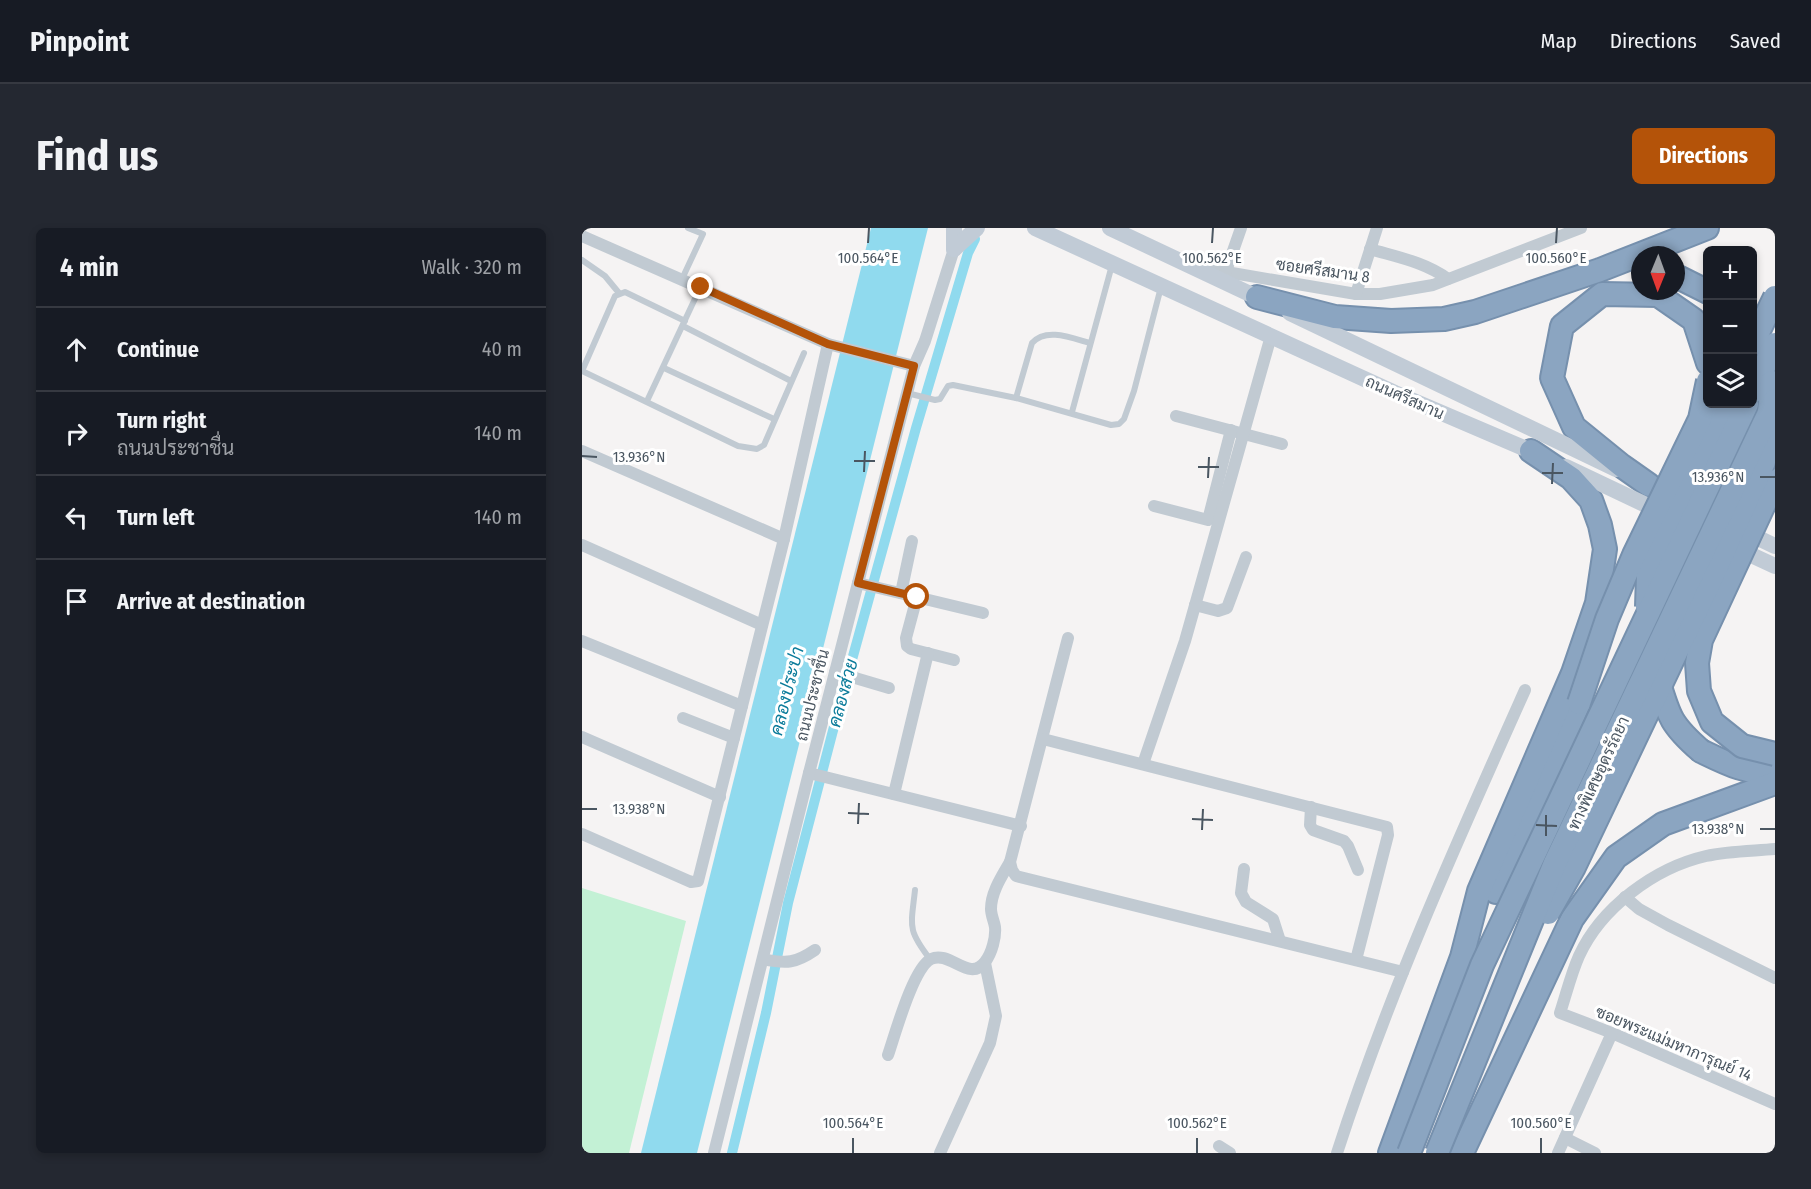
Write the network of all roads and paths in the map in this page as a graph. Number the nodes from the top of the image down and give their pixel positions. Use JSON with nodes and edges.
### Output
{"nodes":[{"id":1,"x":688,"y":228,"type":"edge"},
{"id":2,"x":954,"y":228,"type":"edge"},
{"id":3,"x":958,"y":228,"type":"edge"},
{"id":4,"x":977,"y":228,"type":"edge"},
{"id":5,"x":1035,"y":228,"type":"edge"},
{"id":6,"x":1110,"y":228,"type":"edge"},
{"id":7,"x":1241,"y":228,"type":"edge"},
{"id":8,"x":1377,"y":228,"type":"edge"},
{"id":9,"x":1581,"y":228,"type":"edge"},
{"id":10,"x":1707,"y":228,"type":"edge"},
{"id":11,"x":1556,"y":233,"type":"edge"},
{"id":12,"x":582,"y":236,"type":"edge"},
{"id":13,"x":954,"y":249,"type":"junction"},
{"id":14,"x":1370,"y":249,"type":"junction"},
{"id":15,"x":582,"y":260,"type":"edge"},
{"id":16,"x":1112,"y":264,"type":"junction"},
{"id":17,"x":1194,"y":267,"type":"junction"},
{"id":18,"x":1600,"y":270,"type":"junction"},
{"id":19,"x":1226,"y":271,"type":"junction"},
{"id":20,"x":1631,"y":272,"type":"edge"},
{"id":21,"x":682,"y":279,"type":"junction"},
{"id":22,"x":1448,"y":279,"type":"junction"},
{"id":23,"x":1685,"y":281,"type":"edge"},
{"id":24,"x":1162,"y":286,"type":"junction"},
{"id":25,"x":701,"y":287,"type":"junction"},
{"id":26,"x":1703,"y":290,"type":"edge"},
{"id":27,"x":619,"y":293,"type":"junction"},
{"id":28,"x":1356,"y":294,"type":"junction"},
{"id":29,"x":1257,"y":297,"type":"junction"},
{"id":30,"x":1775,"y":297,"type":"edge"},
{"id":31,"x":684,"y":324,"type":"junction"},
{"id":32,"x":1757,"y":333,"type":"edge"},
{"id":33,"x":1271,"y":336,"type":"junction"},
{"id":34,"x":1090,"y":343,"type":"junction"},
{"id":35,"x":1775,"y":344,"type":"edge"},
{"id":36,"x":834,"y":346,"type":"junction"},
{"id":37,"x":804,"y":353,"type":"dead end"},
{"id":38,"x":1704,"y":354,"type":"edge"},
{"id":39,"x":1755,"y":354,"type":"edge"},
{"id":40,"x":914,"y":366,"type":"junction"},
{"id":41,"x":664,"y":368,"type":"junction"},
{"id":42,"x":582,"y":371,"type":"edge"},
{"id":43,"x":791,"y":381,"type":"junction"},
{"id":44,"x":1767,"y":391,"type":"edge"},
{"id":45,"x":912,"y":394,"type":"junction"},
{"id":46,"x":1016,"y":398,"type":"junction"},
{"id":47,"x":647,"y":401,"type":"junction"},
{"id":48,"x":1703,"y":403,"type":"edge"},
{"id":49,"x":1723,"y":408,"type":"edge"},
{"id":50,"x":1745,"y":408,"type":"edge"},
{"id":51,"x":1072,"y":412,"type":"junction"},
{"id":52,"x":1176,"y":416,"type":"dead end"},
{"id":53,"x":774,"y":419,"type":"junction"},
{"id":54,"x":1231,"y":430,"type":"junction"},
{"id":55,"x":1244,"y":433,"type":"junction"},
{"id":56,"x":1282,"y":444,"type":"dead end"},
{"id":57,"x":582,"y":451,"type":"edge"},
{"id":58,"x":1531,"y":451,"type":"junction"},
{"id":59,"x":1775,"y":481,"type":"edge"},
{"id":60,"x":1649,"y":485,"type":"junction"},
{"id":61,"x":1154,"y":506,"type":"dead end"},
{"id":62,"x":1705,"y":513,"type":"junction"},
{"id":63,"x":1727,"y":523,"type":"junction"},
{"id":64,"x":1697,"y":530,"type":"junction"},
{"id":65,"x":784,"y":539,"type":"junction"},
{"id":66,"x":1719,"y":540,"type":"junction"},
{"id":67,"x":912,"y":541,"type":"dead end"},
{"id":68,"x":582,"y":545,"type":"edge"},
{"id":69,"x":1775,"y":546,"type":"edge"},
{"id":70,"x":1245,"y":557,"type":"dead end"},
{"id":71,"x":1775,"y":566,"type":"edge"},
{"id":72,"x":867,"y":585,"type":"junction"},
{"id":73,"x":901,"y":593,"type":"junction"},
{"id":74,"x":917,"y":597,"type":"junction"},
{"id":75,"x":1195,"y":605,"type":"junction"},
{"id":76,"x":983,"y":613,"type":"dead end"},
{"id":77,"x":762,"y":625,"type":"junction"},
{"id":78,"x":1068,"y":638,"type":"dead end"},
{"id":79,"x":582,"y":641,"type":"edge"},
{"id":80,"x":928,"y":653,"type":"junction"},
{"id":81,"x":954,"y":660,"type":"dead end"},
{"id":82,"x":843,"y":675,"type":"junction"},
{"id":83,"x":889,"y":688,"type":"dead end"},
{"id":84,"x":1525,"y":690,"type":"dead end"},
{"id":85,"x":742,"y":706,"type":"junction"},
{"id":86,"x":683,"y":718,"type":"dead end"},
{"id":87,"x":582,"y":736,"type":"edge"},
{"id":88,"x":734,"y":738,"type":"junction"},
{"id":89,"x":1043,"y":739,"type":"junction"},
{"id":90,"x":1775,"y":754,"type":"edge"},
{"id":91,"x":1143,"y":764,"type":"junction"},
{"id":92,"x":1775,"y":773,"type":"edge"},
{"id":93,"x":817,"y":775,"type":"junction"},
{"id":94,"x":1775,"y":783,"type":"edge"},
{"id":95,"x":894,"y":794,"type":"junction"},
{"id":96,"x":720,"y":797,"type":"junction"},
{"id":97,"x":1311,"y":807,"type":"junction"},
{"id":98,"x":1021,"y":826,"type":"junction"},
{"id":99,"x":582,"y":834,"type":"edge"},
{"id":100,"x":1775,"y":849,"type":"edge"},
{"id":101,"x":1010,"y":862,"type":"junction"},
{"id":102,"x":1244,"y":869,"type":"dead end"},
{"id":103,"x":1358,"y":870,"type":"dead end"},
{"id":104,"x":915,"y":890,"type":"dead end"},
{"id":105,"x":1625,"y":897,"type":"junction"},
{"id":106,"x":1280,"y":941,"type":"junction"},
{"id":107,"x":815,"y":950,"type":"dead end"},
{"id":108,"x":1462,"y":957,"type":"junction"},
{"id":109,"x":930,"y":959,"type":"junction"},
{"id":110,"x":1356,"y":960,"type":"junction"},
{"id":111,"x":772,"y":961,"type":"junction"},
{"id":112,"x":985,"y":963,"type":"junction"},
{"id":113,"x":1403,"y":972,"type":"junction"},
{"id":114,"x":1775,"y":978,"type":"edge"},
{"id":115,"x":1612,"y":1033,"type":"junction"},
{"id":116,"x":888,"y":1055,"type":"dead end"},
{"id":117,"x":1775,"y":1104,"type":"edge"},
{"id":118,"x":1565,"y":1138,"type":"junction"},
{"id":119,"x":1219,"y":1146,"type":"dead end"},
{"id":120,"x":714,"y":1153,"type":"edge"},
{"id":121,"x":940,"y":1153,"type":"edge"},
{"id":122,"x":1230,"y":1153,"type":"edge"},
{"id":123,"x":1337,"y":1153,"type":"edge"},
{"id":124,"x":1390,"y":1153,"type":"edge"},
{"id":125,"x":1409,"y":1153,"type":"edge"},
{"id":126,"x":1437,"y":1153,"type":"edge"},
{"id":127,"x":1462,"y":1153,"type":"edge"},
{"id":128,"x":1558,"y":1153,"type":"edge"},
{"id":129,"x":1595,"y":1153,"type":"edge"}],
"edges":[{"from":1,"to":21,"type":"lane"},
{"from":2,"to":13,"type":"main road"},
{"from":3,"to":13,"type":"main road"},
{"from":4,"to":13,"type":"main road"},
{"from":5,"to":16,"type":"main road","name":"ถนนศรีสมาน"},
{"from":6,"to":17,"type":"main road","name":"ถนนศรีสมาน"},
{"from":7,"to":19,"type":"street"},
{"from":8,"to":14,"type":"street"},
{"from":9,"to":11,"type":"street","name":"ซอยศรีสมาน 8"},
{"from":10,"to":18,"type":"highway"},
{"from":11,"to":22,"type":"street","name":"ซอยศรีสมาน 8"},
{"from":12,"to":21,"type":"street"},
{"from":13,"to":40,"type":"street","name":"ถนนประชาชื่น"},
{"from":14,"to":22,"type":"street"},
{"from":14,"to":28,"type":"street"},
{"from":15,"to":27,"type":"lane"},
{"from":16,"to":24,"type":"main road","name":"ถนนศรีสมาน"},
{"from":16,"to":34,"type":"lane"},
{"from":17,"to":19,"type":"street","name":"ซอยศรีสมาน 8"},
{"from":17,"to":29,"type":"main road","name":"ถนนศรีสมาน"},
{"from":18,"to":20,"type":"highway"},
{"from":18,"to":29,"type":"highway"},
{"from":19,"to":28,"type":"street","name":"ซอยศรีสมาน 8"},
{"from":21,"to":25,"type":"street"},
{"from":22,"to":28,"type":"street","name":"ซอยศรีสมาน 8"},
{"from":23,"to":26,"type":"highway"},
{"from":24,"to":33,"type":"main road","name":"ถนนศรีสมาน"},
{"from":24,"to":51,"type":"lane"},
{"from":25,"to":31,"type":"lane"},
{"from":25,"to":36,"type":"street"},
{"from":27,"to":31,"type":"lane"},
{"from":27,"to":42,"type":"lane"},
{"from":29,"to":60,"type":"main road","name":"ถนนศรีสมาน"},
{"from":30,"to":32,"type":"highway","bridge":true},
{"from":31,"to":41,"type":"lane"},
{"from":31,"to":43,"type":"lane"},
{"from":33,"to":55,"type":"street"},
{"from":33,"to":58,"type":"main road","name":"ถนนศรีสมาน"},
{"from":34,"to":46,"type":"lane"},
{"from":34,"to":51,"type":"lane"},
{"from":35,"to":44,"type":"highway","name":"ทางพิเศษอุดรรัถยา","bridge":true},
{"from":36,"to":40,"type":"street"},
{"from":36,"to":65,"type":"street"},
{"from":37,"to":43,"type":"lane"},
{"from":38,"to":60,"type":"highway"},
{"from":39,"to":44,"type":"highway"},
{"from":40,"to":45,"type":"street","name":"ถนนประชาชื่น"},
{"from":41,"to":47,"type":"lane"},
{"from":41,"to":53,"type":"lane"},
{"from":42,"to":47,"type":"lane"},
{"from":43,"to":53,"type":"lane"},
{"from":44,"to":126,"type":"highway","name":"ทางพิเศษอุดรรัถยา","bridge":true},
{"from":45,"to":46,"type":"lane"},
{"from":45,"to":72,"type":"street","name":"ถนนประชาชื่น"},
{"from":46,"to":51,"type":"lane"},
{"from":47,"to":53,"type":"lane"},
{"from":48,"to":108,"type":"highway","bridge":true},
{"from":49,"to":92,"type":"highway","bridge":true},
{"from":50,"to":125,"type":"highway","name":"ทางพิเศษอุดรรัถยา","bridge":true},
{"from":52,"to":54,"type":"street"},
{"from":54,"to":55,"type":"street"},
{"from":54,"to":61,"type":"street"},
{"from":55,"to":56,"type":"street"},
{"from":55,"to":75,"type":"street"},
{"from":57,"to":65,"type":"street"},
{"from":58,"to":64,"type":"main road","name":"ถนนศรีสมาน"},
{"from":58,"to":108,"type":"highway"},
{"from":59,"to":90,"type":"highway","bridge":true},
{"from":60,"to":62,"type":"main road","name":"ถนนศรีสมาน"},
{"from":62,"to":63,"type":"main road","name":"ถนนศรีสมาน"},
{"from":62,"to":64,"type":"main road"},
{"from":63,"to":66,"type":"main road"},
{"from":63,"to":69,"type":"main road","name":"ถนนศรีสมาน"},
{"from":64,"to":66,"type":"main road","name":"ถนนศรีสมาน"},
{"from":65,"to":77,"type":"street"},
{"from":66,"to":71,"type":"main road","name":"ถนนศรีสมาน"},
{"from":67,"to":73,"type":"street"},
{"from":68,"to":77,"type":"street"},
{"from":70,"to":75,"type":"street"},
{"from":72,"to":73,"type":"street"},
{"from":72,"to":82,"type":"street","name":"ถนนประชาชื่น"},
{"from":73,"to":74,"type":"street"},
{"from":74,"to":76,"type":"street"},
{"from":74,"to":80,"type":"street"},
{"from":75,"to":91,"type":"street"},
{"from":77,"to":85,"type":"street"},
{"from":78,"to":89,"type":"street"},
{"from":79,"to":85,"type":"street"},
{"from":80,"to":81,"type":"street"},
{"from":80,"to":95,"type":"street"},
{"from":82,"to":83,"type":"street"},
{"from":82,"to":93,"type":"street","name":"ถนนประชาชื่น"},
{"from":84,"to":113,"type":"street"},
{"from":85,"to":88,"type":"street"},
{"from":86,"to":88,"type":"street"},
{"from":87,"to":96,"type":"street"},
{"from":88,"to":96,"type":"street"},
{"from":89,"to":91,"type":"street"},
{"from":89,"to":98,"type":"street"},
{"from":91,"to":97,"type":"street"},
{"from":93,"to":95,"type":"street"},
{"from":93,"to":111,"type":"street","name":"ถนนประชาชื่น"},
{"from":94,"to":127,"type":"highway"},
{"from":95,"to":98,"type":"street"},
{"from":96,"to":99,"type":"street"},
{"from":97,"to":103,"type":"street"},
{"from":97,"to":110,"type":"street"},
{"from":98,"to":101,"type":"street"},
{"from":100,"to":105,"type":"street"},
{"from":101,"to":106,"type":"street"},
{"from":101,"to":112,"type":"street"},
{"from":102,"to":106,"type":"street"},
{"from":104,"to":109,"type":"lane"},
{"from":105,"to":114,"type":"street"},
{"from":105,"to":115,"type":"street","name":"ซอยพระแม่มหาการุณย์ 14"},
{"from":106,"to":110,"type":"street"},
{"from":107,"to":111,"type":"street"},
{"from":108,"to":124,"type":"highway"},
{"from":109,"to":112,"type":"street"},
{"from":109,"to":116,"type":"street"},
{"from":110,"to":113,"type":"street"},
{"from":111,"to":120,"type":"street","name":"ถนนประชาชื่น"},
{"from":112,"to":121,"type":"street"},
{"from":113,"to":123,"type":"street"},
{"from":115,"to":117,"type":"street","name":"ซอยพระแม่มหาการุณย์ 14"},
{"from":115,"to":118,"type":"street"},
{"from":118,"to":128,"type":"street"},
{"from":118,"to":129,"type":"street"},
{"from":119,"to":122,"type":"street"}]}
